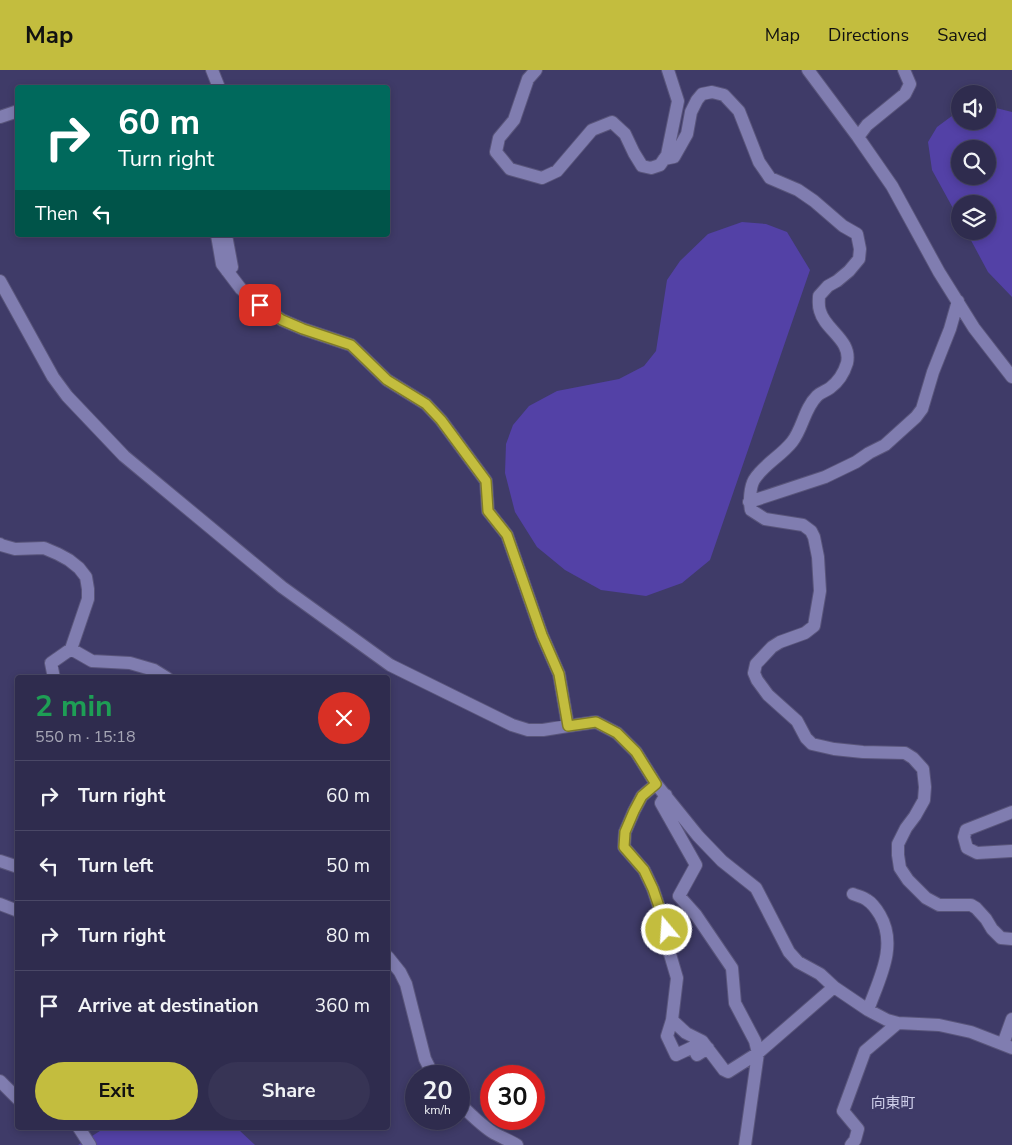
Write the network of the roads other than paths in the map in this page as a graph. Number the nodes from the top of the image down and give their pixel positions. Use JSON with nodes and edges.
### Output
{"nodes":[{"id":1,"x":212,"y":70,"type":"edge"},
{"id":2,"x":536,"y":70,"type":"edge"},
{"id":3,"x":668,"y":70,"type":"edge"},
{"id":4,"x":808,"y":70,"type":"edge"},
{"id":5,"x":904,"y":70,"type":"edge"},
{"id":6,"x":218,"y":85,"type":"edge"},
{"id":7,"x":15,"y":113,"type":"edge"},
{"id":8,"x":0,"y":117,"type":"edge"},
{"id":9,"x":858,"y":137,"type":"junction"},
{"id":10,"x":664,"y":158,"type":"junction"},
{"id":11,"x":217,"y":237,"type":"edge"},
{"id":12,"x":226,"y":237,"type":"edge"},
{"id":13,"x":227,"y":271,"type":"junction"},
{"id":14,"x":0,"y":281,"type":"edge"},
{"id":15,"x":958,"y":301,"type":"junction"},
{"id":16,"x":1012,"y":377,"type":"edge"},
{"id":17,"x":750,"y":502,"type":"junction"},
{"id":18,"x":0,"y":544,"type":"edge"},
{"id":19,"x":71,"y":649,"type":"junction"},
{"id":20,"x":53,"y":675,"type":"edge"},
{"id":21,"x":162,"y":675,"type":"edge"},
{"id":22,"x":568,"y":726,"type":"junction"},
{"id":23,"x":656,"y":784,"type":"junction"},
{"id":24,"x":666,"y":795,"type":"junction"},
{"id":25,"x":1012,"y":812,"type":"edge"},
{"id":26,"x":1011,"y":852,"type":"edge"},
{"id":27,"x":0,"y":861,"type":"edge"},
{"id":28,"x":15,"y":867,"type":"edge"},
{"id":29,"x":853,"y":894,"type":"dead end"},
{"id":30,"x":0,"y":904,"type":"edge"},
{"id":31,"x":15,"y":910,"type":"edge"},
{"id":32,"x":1012,"y":939,"type":"edge"},
{"id":33,"x":390,"y":960,"type":"edge"},
{"id":34,"x":834,"y":987,"type":"junction"},
{"id":35,"x":868,"y":1010,"type":"junction"},
{"id":36,"x":1012,"y":1019,"type":"edge"},
{"id":37,"x":672,"y":1020,"type":"junction"},
{"id":38,"x":898,"y":1023,"type":"junction"},
{"id":39,"x":1008,"y":1046,"type":"edge"},
{"id":40,"x":708,"y":1048,"type":"junction"},
{"id":41,"x":758,"y":1053,"type":"junction"},
{"id":42,"x":428,"y":1065,"type":"edge"},
{"id":43,"x":0,"y":1082,"type":"edge"},
{"id":44,"x":15,"y":1096,"type":"edge"},
{"id":45,"x":470,"y":1113,"type":"edge"},
{"id":46,"x":80,"y":1130,"type":"edge"},
{"id":47,"x":90,"y":1145,"type":"edge"},
{"id":48,"x":517,"y":1145,"type":"edge"},
{"id":49,"x":745,"y":1145,"type":"edge"},
{"id":50,"x":851,"y":1145,"type":"edge"}],
"edges":[{"from":1,"to":6,"type":"street"},
{"from":2,"to":10,"type":"street"},
{"from":3,"to":10,"type":"street"},
{"from":4,"to":9,"type":"street"},
{"from":5,"to":9,"type":"street"},
{"from":7,"to":8,"type":"street"},
{"from":9,"to":15,"type":"street"},
{"from":10,"to":17,"type":"street"},
{"from":11,"to":13,"type":"street"},
{"from":12,"to":13,"type":"street"},
{"from":13,"to":22,"type":"street"},
{"from":14,"to":22,"type":"street"},
{"from":15,"to":16,"type":"street"},
{"from":15,"to":17,"type":"street"},
{"from":17,"to":32,"type":"street"},
{"from":18,"to":19,"type":"street"},
{"from":19,"to":20,"type":"street"},
{"from":19,"to":21,"type":"street"},
{"from":22,"to":23,"type":"street"},
{"from":23,"to":24,"type":"street"},
{"from":23,"to":37,"type":"street"},
{"from":24,"to":34,"type":"street"},
{"from":24,"to":41,"type":"street"},
{"from":25,"to":26,"type":"street"},
{"from":27,"to":28,"type":"street"},
{"from":29,"to":35,"type":"street"},
{"from":30,"to":31,"type":"street"},
{"from":33,"to":42,"type":"street"},
{"from":34,"to":35,"type":"street"},
{"from":34,"to":41,"type":"street"},
{"from":35,"to":38,"type":"street"},
{"from":36,"to":39,"type":"street"},
{"from":37,"to":40,"type":"street"},
{"from":37,"to":40,"type":"street"},
{"from":38,"to":39,"type":"street"},
{"from":38,"to":50,"type":"street"},
{"from":40,"to":41,"type":"street"},
{"from":41,"to":49,"type":"street"},
{"from":43,"to":44,"type":"street"},
{"from":45,"to":48,"type":"street"},
{"from":46,"to":47,"type":"street"}]}
